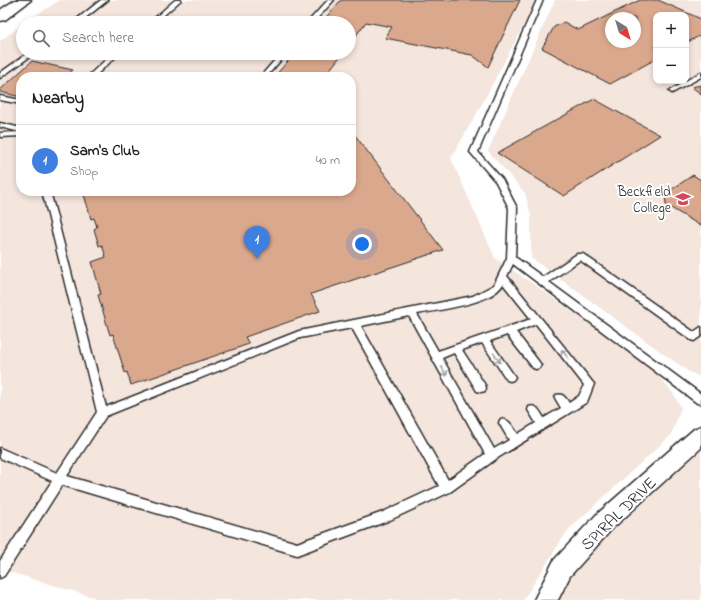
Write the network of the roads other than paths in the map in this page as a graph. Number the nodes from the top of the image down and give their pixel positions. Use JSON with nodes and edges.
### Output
{"nodes":[{"id":1,"x":24,"y":0,"type":"edge"},
{"id":2,"x":105,"y":0,"type":"edge"},
{"id":3,"x":178,"y":0,"type":"edge"},
{"id":4,"x":331,"y":0,"type":"edge"},
{"id":5,"x":540,"y":0,"type":"edge"},
{"id":6,"x":84,"y":16,"type":"edge"},
{"id":7,"x":160,"y":16,"type":"edge"},
{"id":8,"x":316,"y":16,"type":"edge"},
{"id":9,"x":0,"y":17,"type":"edge"},
{"id":10,"x":22,"y":60,"type":"edge"},
{"id":11,"x":109,"y":60,"type":"edge"},
{"id":12,"x":278,"y":60,"type":"edge"},
{"id":13,"x":96,"y":72,"type":"edge"},
{"id":14,"x":267,"y":72,"type":"edge"},
{"id":15,"x":701,"y":74,"type":"edge"},
{"id":16,"x":0,"y":76,"type":"edge"},
{"id":17,"x":672,"y":91,"type":"dead end"},
{"id":18,"x":0,"y":98,"type":"edge"},
{"id":19,"x":16,"y":101,"type":"edge"},
{"id":20,"x":0,"y":125,"type":"edge"},
{"id":21,"x":16,"y":129,"type":"edge"},
{"id":22,"x":16,"y":134,"type":"edge"},
{"id":23,"x":0,"y":135,"type":"edge"},
{"id":24,"x":47,"y":196,"type":"edge"},
{"id":25,"x":511,"y":258,"type":"junction"},
{"id":26,"x":502,"y":276,"type":"junction"},
{"id":27,"x":543,"y":282,"type":"junction"},
{"id":28,"x":411,"y":312,"type":"junction"},
{"id":29,"x":538,"y":320,"type":"junction"},
{"id":30,"x":355,"y":324,"type":"junction"},
{"id":31,"x":509,"y":330,"type":"junction"},
{"id":32,"x":701,"y":331,"type":"edge"},
{"id":33,"x":484,"y":339,"type":"junction"},
{"id":34,"x":456,"y":349,"type":"junction"},
{"id":35,"x":435,"y":356,"type":"junction"},
{"id":36,"x":536,"y":365,"type":"dead end"},
{"id":37,"x":510,"y":377,"type":"dead end"},
{"id":38,"x":481,"y":388,"type":"dead end"},
{"id":39,"x":560,"y":398,"type":"dead end"},
{"id":40,"x":701,"y":400,"type":"edge"},
{"id":41,"x":567,"y":409,"type":"junction"},
{"id":42,"x":533,"y":410,"type":"dead end"},
{"id":43,"x":102,"y":413,"type":"junction"},
{"id":44,"x":504,"y":423,"type":"dead end"},
{"id":45,"x":543,"y":424,"type":"junction"},
{"id":46,"x":701,"y":435,"type":"edge"},
{"id":47,"x":516,"y":441,"type":"junction"},
{"id":48,"x":0,"y":453,"type":"edge"},
{"id":49,"x":492,"y":456,"type":"junction"},
{"id":50,"x":59,"y":479,"type":"junction"},
{"id":51,"x":446,"y":488,"type":"junction"},
{"id":52,"x":0,"y":572,"type":"edge"},
{"id":53,"x":546,"y":600,"type":"edge"}],
"edges":[{"from":1,"to":9,"type":"main road"},
{"from":2,"to":6,"type":"lane"},
{"from":3,"to":7,"type":"lane"},
{"from":4,"to":8,"type":"lane"},
{"from":5,"to":25,"type":"lane"},
{"from":10,"to":16,"type":"lane"},
{"from":11,"to":13,"type":"lane"},
{"from":12,"to":14,"type":"lane"},
{"from":15,"to":17,"type":"lane"},
{"from":18,"to":19,"type":"lane"},
{"from":20,"to":21,"type":"lane"},
{"from":22,"to":23,"type":"lane"},
{"from":24,"to":43,"type":"lane"},
{"from":25,"to":26,"type":"lane"},
{"from":25,"to":27,"type":"lane"},
{"from":26,"to":28,"type":"lane"},
{"from":26,"to":29,"type":"lane"},
{"from":27,"to":32,"type":"lane"},
{"from":27,"to":40,"type":"lane"},
{"from":28,"to":30,"type":"lane"},
{"from":28,"to":35,"type":"lane"},
{"from":29,"to":31,"type":"lane"},
{"from":41,"to":29,"type":"lane","one_way":true},
{"from":30,"to":43,"type":"lane"},
{"from":30,"to":51,"type":"lane"},
{"from":31,"to":33,"type":"lane"},
{"from":31,"to":36,"type":"lane"},
{"from":33,"to":34,"type":"lane"},
{"from":33,"to":37,"type":"lane","one_way":true},
{"from":34,"to":35,"type":"lane"},
{"from":34,"to":38,"type":"lane"},
{"from":35,"to":49,"type":"lane","one_way":true},
{"from":39,"to":41,"type":"lane"},
{"from":41,"to":45,"type":"lane"},
{"from":42,"to":45,"type":"lane"},
{"from":43,"to":50,"type":"lane"},
{"from":44,"to":47,"type":"lane"},
{"from":45,"to":47,"type":"lane"},
{"from":46,"to":53,"type":"street","name":"SPIRAL DRIVE"},
{"from":47,"to":49,"type":"lane"},
{"from":48,"to":50,"type":"lane"},
{"from":49,"to":51,"type":"lane"},
{"from":50,"to":51,"type":"lane"},
{"from":50,"to":52,"type":"lane"}]}
